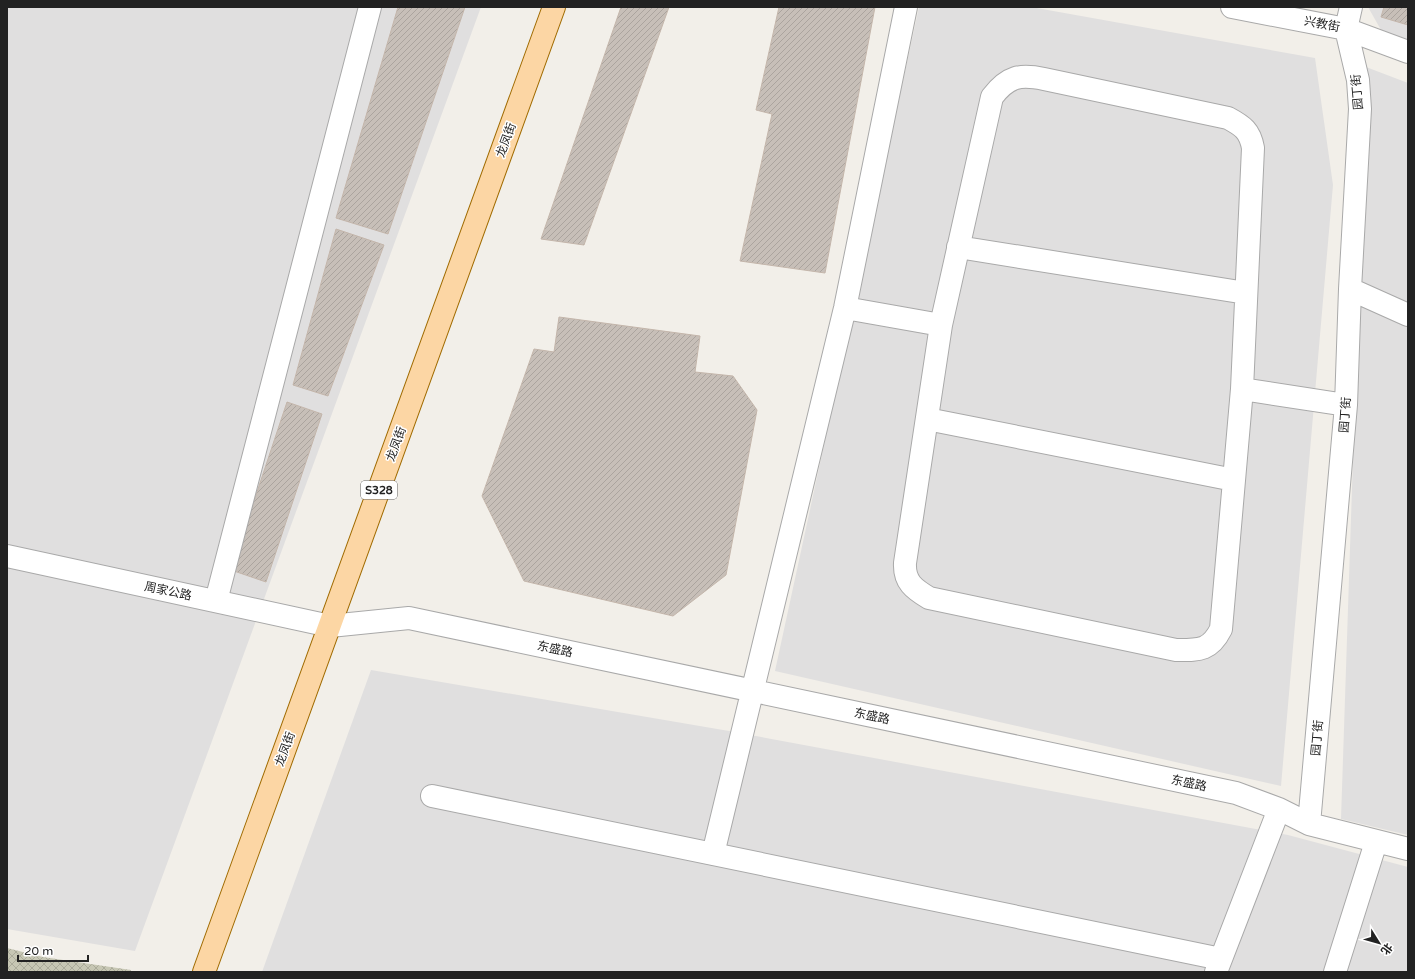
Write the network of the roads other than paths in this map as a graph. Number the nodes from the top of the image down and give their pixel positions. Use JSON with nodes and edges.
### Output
{"nodes":[{"id":1,"x":370,"y":7,"type":"edge"},
{"id":2,"x":554,"y":7,"type":"edge"},
{"id":3,"x":906,"y":7,"type":"edge"},
{"id":4,"x":1232,"y":7,"type":"edge"},
{"id":5,"x":1351,"y":7,"type":"edge"},
{"id":6,"x":1346,"y":29,"type":"junction"},
{"id":7,"x":1408,"y":52,"type":"edge"},
{"id":8,"x":958,"y":247,"type":"junction"},
{"id":9,"x":1350,"y":289,"type":"junction"},
{"id":10,"x":1246,"y":293,"type":"junction"},
{"id":11,"x":845,"y":308,"type":"junction"},
{"id":12,"x":1408,"y":315,"type":"edge"},
{"id":13,"x":941,"y":325,"type":"junction"},
{"id":14,"x":1242,"y":389,"type":"junction"},
{"id":15,"x":1346,"y":405,"type":"junction"},
{"id":16,"x":927,"y":418,"type":"junction"},
{"id":17,"x":1234,"y":480,"type":"junction"},
{"id":18,"x":7,"y":556,"type":"edge"},
{"id":19,"x":216,"y":601,"type":"junction"},
{"id":20,"x":330,"y":626,"type":"junction"},
{"id":21,"x":754,"y":691,"type":"junction"},
{"id":22,"x":432,"y":796,"type":"dead end"},
{"id":23,"x":1279,"y":809,"type":"junction"},
{"id":24,"x":1309,"y":824,"type":"junction"},
{"id":25,"x":1376,"y":842,"type":"junction"},
{"id":26,"x":1408,"y":849,"type":"edge"},
{"id":27,"x":713,"y":854,"type":"junction"},
{"id":28,"x":1219,"y":966,"type":"edge"},
{"id":29,"x":204,"y":972,"type":"edge"},
{"id":30,"x":1335,"y":972,"type":"edge"}],
"edges":[{"from":1,"to":19,"type":"street"},
{"from":2,"to":20,"type":"main road","name":"龙凤街","number":"S328"},
{"from":3,"to":11,"type":"street"},
{"from":4,"to":6,"type":"street","name":"兴教街"},
{"from":5,"to":6,"type":"street","name":"园丁街"},
{"from":6,"to":7,"type":"street","name":"兴教街"},
{"from":6,"to":9,"type":"street","name":"园丁街"},
{"from":8,"to":10,"type":"street"},
{"from":8,"to":10,"type":"street"},
{"from":8,"to":13,"type":"street"},
{"from":9,"to":12,"type":"street"},
{"from":9,"to":15,"type":"street","name":"园丁街"},
{"from":10,"to":14,"type":"street"},
{"from":11,"to":13,"type":"street"},
{"from":11,"to":21,"type":"street"},
{"from":13,"to":16,"type":"street"},
{"from":14,"to":15,"type":"street"},
{"from":14,"to":17,"type":"street"},
{"from":15,"to":24,"type":"street","name":"园丁街"},
{"from":16,"to":17,"type":"street"},
{"from":16,"to":17,"type":"street"},
{"from":18,"to":19,"type":"street","name":"周家公路"},
{"from":19,"to":20,"type":"street","name":"周家公路"},
{"from":20,"to":21,"type":"street","name":"东盛路"},
{"from":20,"to":29,"type":"main road","name":"龙凤街","number":"S328"},
{"from":21,"to":23,"type":"street","name":"东盛路"},
{"from":21,"to":27,"type":"street"},
{"from":22,"to":27,"type":"street"},
{"from":23,"to":24,"type":"street","name":"东盛路"},
{"from":23,"to":28,"type":"street"},
{"from":24,"to":25,"type":"street","name":"东盛路"},
{"from":25,"to":26,"type":"street","name":"东盛路"},
{"from":25,"to":30,"type":"street"},
{"from":27,"to":28,"type":"street"}]}
